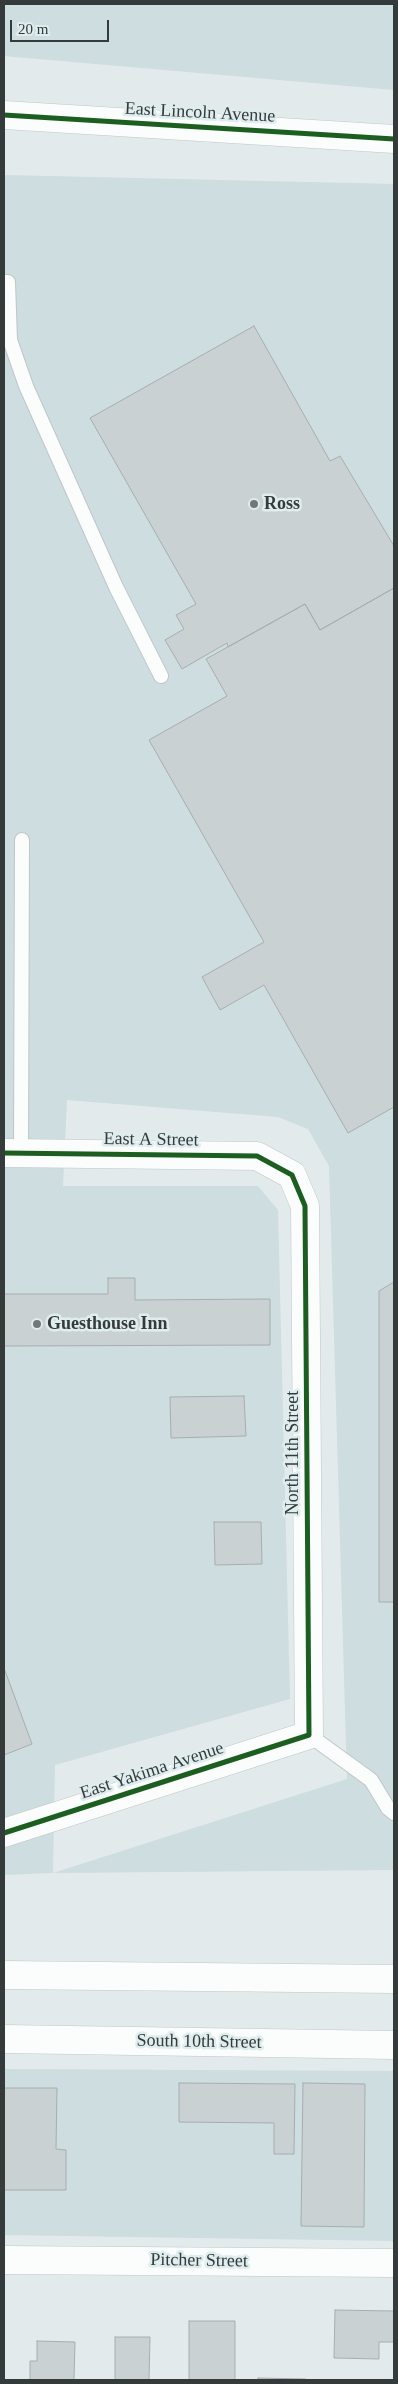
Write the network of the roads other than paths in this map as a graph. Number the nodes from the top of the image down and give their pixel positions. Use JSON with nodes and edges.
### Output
{"nodes":[{"id":1,"x":4,"y":115,"type":"edge"},
{"id":2,"x":394,"y":139,"type":"edge"},
{"id":3,"x":4,"y":282,"type":"edge"},
{"id":4,"x":161,"y":676,"type":"dead end"},
{"id":5,"x":22,"y":840,"type":"dead end"},
{"id":6,"x":12,"y":1153,"type":"edge"},
{"id":7,"x":292,"y":1175,"type":"joint"},
{"id":8,"x":309,"y":1735,"type":"junction"},
{"id":9,"x":394,"y":1813,"type":"edge"},
{"id":10,"x":4,"y":1833,"type":"edge"},
{"id":11,"x":4,"y":1975,"type":"edge"},
{"id":12,"x":394,"y":1979,"type":"edge"},
{"id":13,"x":4,"y":2039,"type":"edge"},
{"id":14,"x":394,"y":2044,"type":"edge"},
{"id":15,"x":4,"y":2260,"type":"edge"},
{"id":16,"x":394,"y":2263,"type":"edge"}],
"edges":[{"from":1,"to":2,"type":"street","name":"East Lincoln Avenue"},
{"from":3,"to":4,"type":"lane"},
{"from":5,"to":6,"type":"lane"},
{"from":6,"to":7,"type":"street","name":"East A Street"},
{"from":7,"to":8,"type":"street","name":"North 11th Street"},
{"from":8,"to":9,"type":"lane"},
{"from":8,"to":10,"type":"street","name":"East Yakima Avenue"},
{"from":11,"to":12,"type":"street"},
{"from":13,"to":14,"type":"street","name":"South 10th Street"},
{"from":15,"to":16,"type":"street","name":"Pitcher Street"}]}
